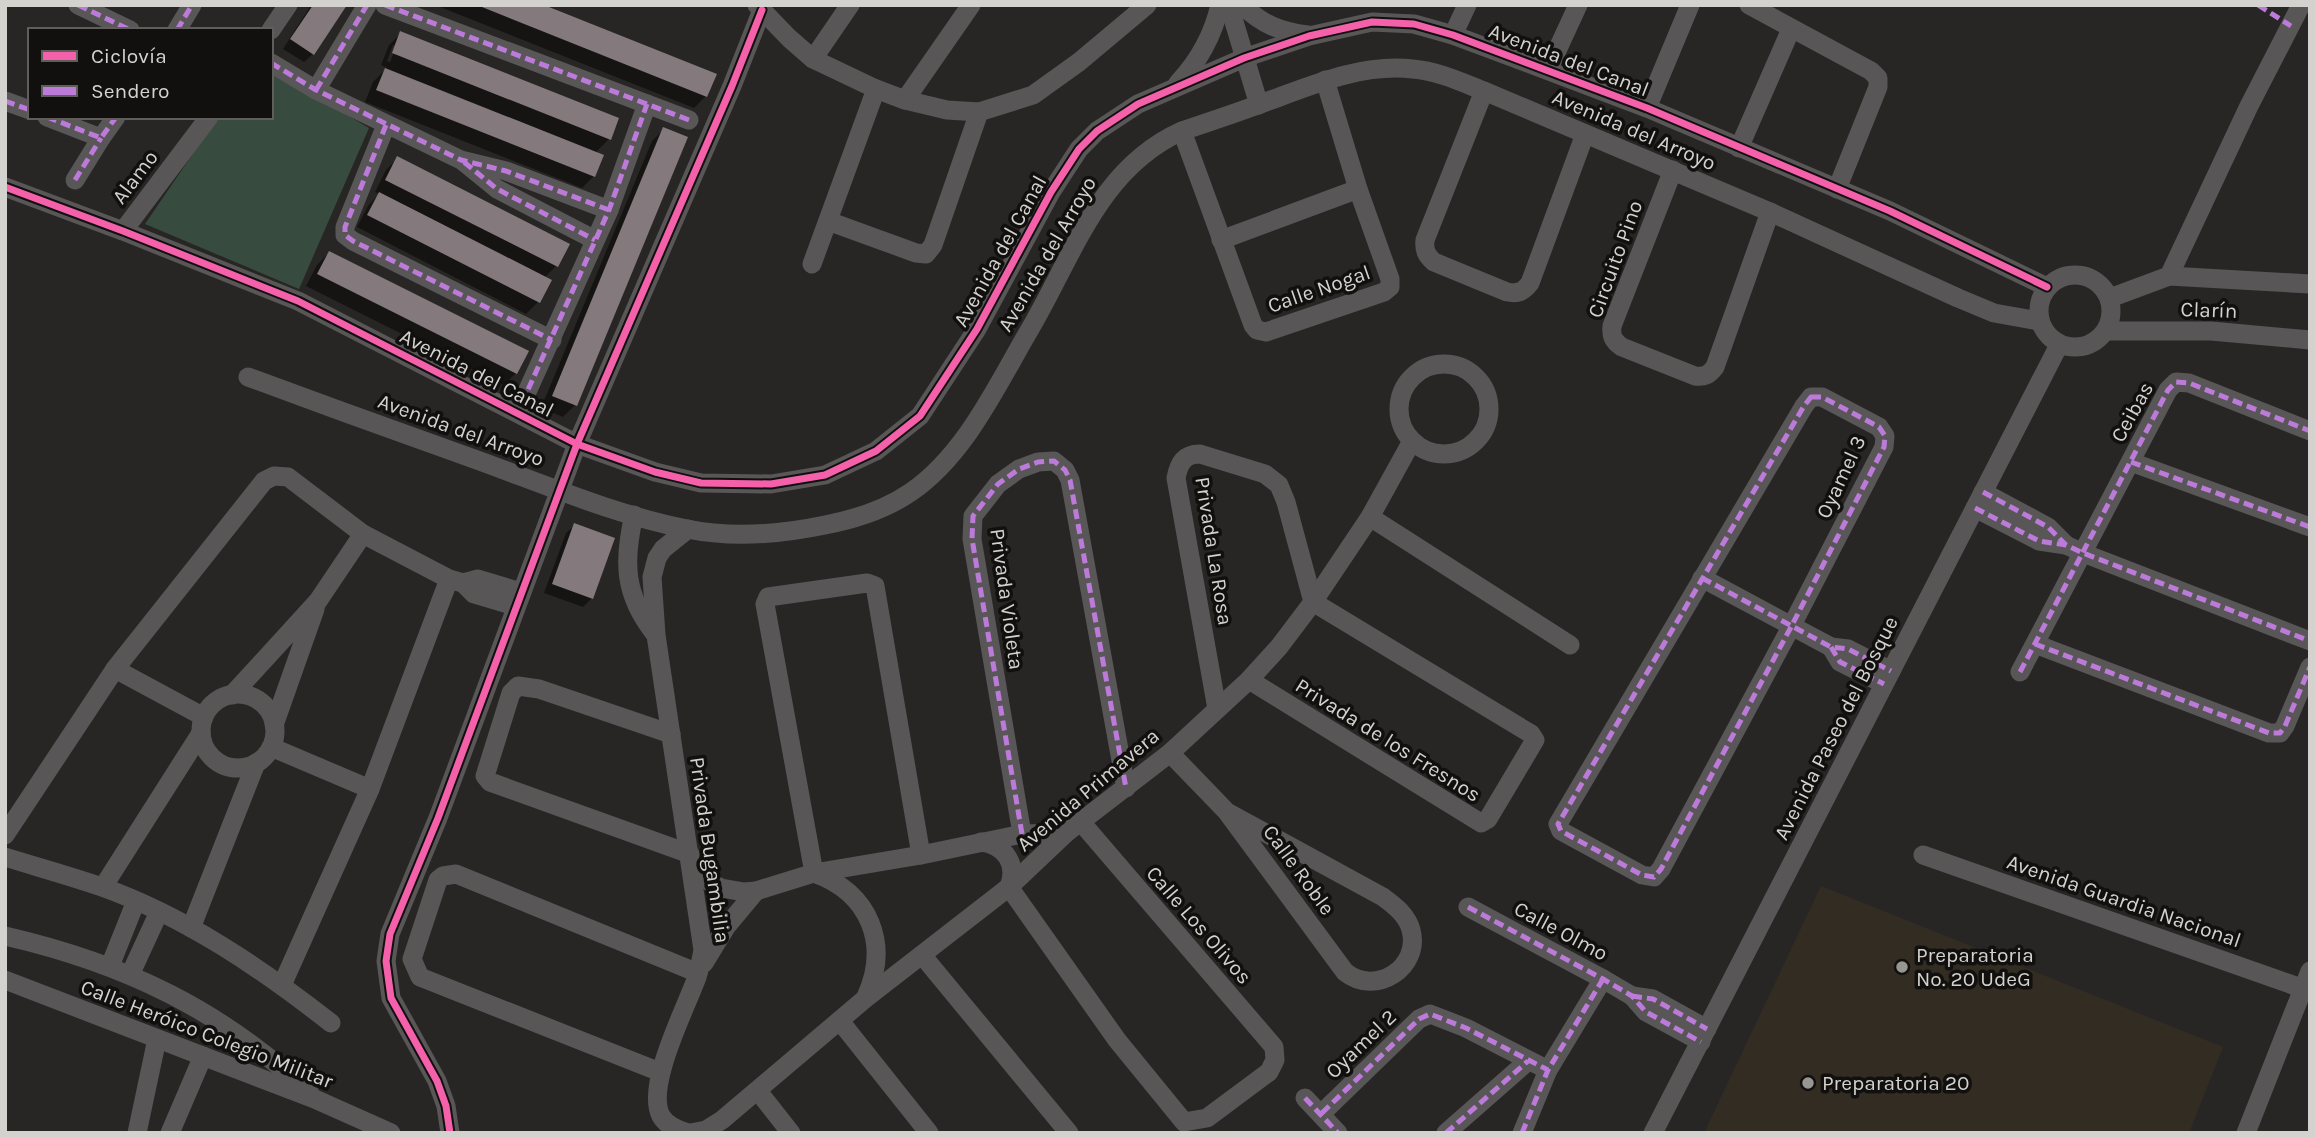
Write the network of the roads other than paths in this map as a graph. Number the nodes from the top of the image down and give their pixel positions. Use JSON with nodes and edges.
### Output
{"nodes":[{"id":1,"x":78,"y":5,"type":"edge"},
{"id":2,"x":192,"y":5,"type":"edge"},
{"id":3,"x":288,"y":5,"type":"edge"},
{"id":4,"x":367,"y":5,"type":"edge"},
{"id":5,"x":385,"y":5,"type":"edge"},
{"id":6,"x":850,"y":5,"type":"edge"},
{"id":7,"x":971,"y":5,"type":"edge"},
{"id":8,"x":1147,"y":5,"type":"edge"},
{"id":9,"x":1220,"y":5,"type":"edge"},
{"id":10,"x":1229,"y":5,"type":"edge"},
{"id":11,"x":1242,"y":5,"type":"edge"},
{"id":12,"x":1466,"y":5,"type":"edge"},
{"id":13,"x":1577,"y":5,"type":"edge"},
{"id":14,"x":1690,"y":5,"type":"edge"},
{"id":15,"x":1749,"y":5,"type":"edge"},
{"id":16,"x":2301,"y":5,"type":"edge"},
{"id":17,"x":759,"y":8,"type":"edge"},
{"id":18,"x":126,"y":28,"type":"edge"},
{"id":19,"x":178,"y":28,"type":"edge"},
{"id":20,"x":272,"y":28,"type":"edge"},
{"id":21,"x":1791,"y":29,"type":"junction"},
{"id":22,"x":1453,"y":35,"type":"junction"},
{"id":23,"x":1309,"y":36,"type":"junction"},
{"id":24,"x":1244,"y":58,"type":"junction"},
{"id":25,"x":813,"y":59,"type":"junction"},
{"id":26,"x":273,"y":64,"type":"edge"},
{"id":27,"x":1548,"y":70,"type":"junction"},
{"id":28,"x":1325,"y":80,"type":"junction"},
{"id":29,"x":1174,"y":88,"type":"junction"},
{"id":30,"x":876,"y":89,"type":"junction"},
{"id":31,"x":316,"y":90,"type":"junction"},
{"id":32,"x":1484,"y":90,"type":"junction"},
{"id":33,"x":905,"y":100,"type":"junction"},
{"id":34,"x":5,"y":101,"type":"edge"},
{"id":35,"x":647,"y":104,"type":"junction"},
{"id":36,"x":1259,"y":105,"type":"junction"},
{"id":37,"x":1647,"y":108,"type":"junction"},
{"id":38,"x":28,"y":109,"type":"edge"},
{"id":39,"x":979,"y":112,"type":"junction"},
{"id":40,"x":52,"y":119,"type":"edge"},
{"id":41,"x":115,"y":119,"type":"edge"},
{"id":42,"x":207,"y":119,"type":"edge"},
{"id":43,"x":689,"y":120,"type":"dead end"},
{"id":44,"x":386,"y":125,"type":"junction"},
{"id":45,"x":1182,"y":131,"type":"junction"},
{"id":46,"x":1585,"y":134,"type":"junction"},
{"id":47,"x":101,"y":138,"type":"junction"},
{"id":48,"x":1739,"y":148,"type":"junction"},
{"id":49,"x":461,"y":160,"type":"junction"},
{"id":50,"x":1673,"y":170,"type":"junction"},
{"id":51,"x":75,"y":180,"type":"dead end"},
{"id":52,"x":5,"y":187,"type":"edge"},
{"id":53,"x":1358,"y":189,"type":"junction"},
{"id":54,"x":1837,"y":189,"type":"junction"},
{"id":55,"x":608,"y":210,"type":"junction"},
{"id":56,"x":1770,"y":212,"type":"junction"},
{"id":57,"x":828,"y":221,"type":"junction"},
{"id":58,"x":123,"y":231,"type":"junction"},
{"id":59,"x":595,"y":240,"type":"junction"},
{"id":60,"x":1221,"y":240,"type":"junction"},
{"id":61,"x":812,"y":264,"type":"dead end"},
{"id":62,"x":2168,"y":276,"type":"junction"},
{"id":63,"x":2308,"y":282,"type":"edge"},
{"id":64,"x":2047,"y":287,"type":"junction"},
{"id":65,"x":2109,"y":298,"type":"junction"},
{"id":66,"x":2039,"y":321,"type":"junction"},
{"id":67,"x":2106,"y":331,"type":"junction"},
{"id":68,"x":2310,"y":340,"type":"edge"},
{"id":69,"x":552,"y":341,"type":"junction"},
{"id":70,"x":2059,"y":345,"type":"junction"},
{"id":71,"x":248,"y":377,"type":"dead end"},
{"id":72,"x":522,"y":403,"type":"dead end"},
{"id":73,"x":2310,"y":430,"type":"edge"},
{"id":74,"x":1412,"y":441,"type":"junction"},
{"id":75,"x":578,"y":443,"type":"junction"},
{"id":76,"x":2131,"y":462,"type":"junction"},
{"id":77,"x":561,"y":490,"type":"junction"},
{"id":78,"x":1979,"y":500,"type":"junction"},
{"id":79,"x":634,"y":515,"type":"junction"},
{"id":80,"x":1370,"y":517,"type":"junction"},
{"id":81,"x":2310,"y":527,"type":"edge"},
{"id":82,"x":688,"y":529,"type":"junction"},
{"id":83,"x":363,"y":534,"type":"junction"},
{"id":84,"x":2075,"y":549,"type":"junction"},
{"id":85,"x":1702,"y":578,"type":"junction"},
{"id":86,"x":456,"y":581,"type":"junction"},
{"id":87,"x":518,"y":599,"type":"junction"},
{"id":88,"x":318,"y":601,"type":"junction"},
{"id":89,"x":1313,"y":602,"type":"junction"},
{"id":90,"x":1791,"y":627,"type":"junction"},
{"id":91,"x":656,"y":635,"type":"junction"},
{"id":92,"x":2310,"y":641,"type":"edge"},
{"id":93,"x":2035,"y":644,"type":"junction"},
{"id":94,"x":1570,"y":645,"type":"dead end"},
{"id":95,"x":2310,"y":667,"type":"edge"},
{"id":96,"x":115,"y":668,"type":"junction"},
{"id":97,"x":2020,"y":672,"type":"dead end"},
{"id":98,"x":1887,"y":678,"type":"junction"},
{"id":99,"x":1249,"y":680,"type":"junction"},
{"id":100,"x":232,"y":695,"type":"junction"},
{"id":101,"x":1217,"y":709,"type":"junction"},
{"id":102,"x":274,"y":724,"type":"junction"},
{"id":103,"x":202,"y":725,"type":"junction"},
{"id":104,"x":671,"y":734,"type":"junction"},
{"id":105,"x":271,"y":747,"type":"junction"},
{"id":106,"x":1170,"y":752,"type":"junction"},
{"id":107,"x":256,"y":763,"type":"junction"},
{"id":108,"x":1126,"y":788,"type":"junction"},
{"id":109,"x":370,"y":789,"type":"junction"},
{"id":110,"x":1227,"y":812,"type":"junction"},
{"id":111,"x":1073,"y":827,"type":"junction"},
{"id":112,"x":1023,"y":834,"type":"junction"},
{"id":113,"x":5,"y":835,"type":"edge"},
{"id":114,"x":981,"y":842,"type":"junction"},
{"id":115,"x":921,"y":855,"type":"junction"},
{"id":116,"x":1923,"y":855,"type":"dead end"},
{"id":117,"x":5,"y":857,"type":"edge"},
{"id":118,"x":691,"y":862,"type":"junction"},
{"id":119,"x":814,"y":873,"type":"junction"},
{"id":120,"x":103,"y":887,"type":"junction"},
{"id":121,"x":1009,"y":887,"type":"junction"},
{"id":122,"x":756,"y":891,"type":"junction"},
{"id":123,"x":136,"y":901,"type":"junction"},
{"id":124,"x":1468,"y":906,"type":"dead end"},
{"id":125,"x":159,"y":912,"type":"junction"},
{"id":126,"x":191,"y":928,"type":"junction"},
{"id":127,"x":5,"y":936,"type":"edge"},
{"id":128,"x":922,"y":955,"type":"junction"},
{"id":129,"x":110,"y":965,"type":"junction"},
{"id":130,"x":698,"y":974,"type":"junction"},
{"id":131,"x":131,"y":975,"type":"junction"},
{"id":132,"x":1603,"y":979,"type":"junction"},
{"id":133,"x":5,"y":980,"type":"edge"},
{"id":134,"x":2307,"y":983,"type":"edge"},
{"id":135,"x":282,"y":985,"type":"junction"},
{"id":136,"x":866,"y":998,"type":"junction"},
{"id":137,"x":840,"y":1021,"type":"junction"},
{"id":138,"x":331,"y":1023,"type":"dead end"},
{"id":139,"x":1704,"y":1036,"type":"junction"},
{"id":140,"x":157,"y":1039,"type":"junction"},
{"id":141,"x":203,"y":1056,"type":"junction"},
{"id":142,"x":1528,"y":1061,"type":"junction"},
{"id":143,"x":1548,"y":1070,"type":"junction"},
{"id":144,"x":660,"y":1072,"type":"junction"},
{"id":145,"x":758,"y":1091,"type":"junction"},
{"id":146,"x":1305,"y":1098,"type":"dead end"},
{"id":147,"x":317,"y":1100,"type":"junction"},
{"id":148,"x":1322,"y":1114,"type":"junction"},
{"id":149,"x":664,"y":1127,"type":"edge"},
{"id":150,"x":137,"y":1133,"type":"edge"},
{"id":151,"x":170,"y":1133,"type":"edge"},
{"id":152,"x":391,"y":1133,"type":"edge"},
{"id":153,"x":450,"y":1133,"type":"edge"},
{"id":154,"x":689,"y":1133,"type":"edge"},
{"id":155,"x":791,"y":1133,"type":"edge"},
{"id":156,"x":929,"y":1133,"type":"edge"},
{"id":157,"x":1069,"y":1133,"type":"edge"},
{"id":158,"x":1338,"y":1133,"type":"edge"},
{"id":159,"x":1446,"y":1133,"type":"edge"},
{"id":160,"x":1522,"y":1133,"type":"edge"},
{"id":161,"x":1653,"y":1133,"type":"edge"},
{"id":162,"x":2246,"y":1133,"type":"edge"}],
"edges":[{"from":1,"to":18,"type":"street"},
{"from":2,"to":19,"type":"street"},
{"from":3,"to":20,"type":"street"},
{"from":4,"to":31,"type":"street"},
{"from":5,"to":35,"type":"street"},
{"from":6,"to":25,"type":"street"},
{"from":7,"to":33,"type":"street"},
{"from":8,"to":39,"type":"street"},
{"from":9,"to":29,"type":"street"},
{"from":10,"to":24,"type":"street"},
{"from":11,"to":23,"type":"street"},
{"from":12,"to":22,"type":"street"},
{"from":13,"to":27,"type":"street"},
{"from":14,"to":37,"type":"street"},
{"from":15,"to":21,"type":"street"},
{"from":16,"to":62,"type":"street"},
{"from":17,"to":25,"type":"street"},
{"from":17,"to":75,"type":"street"},
{"from":21,"to":48,"type":"street"},
{"from":21,"to":54,"type":"street"},
{"from":22,"to":23,"type":"street","name":"Avenida del Canal"},
{"from":22,"to":27,"type":"street","name":"Avenida del Canal"},
{"from":23,"to":24,"type":"street","name":"Avenida del Canal"},
{"from":24,"to":29,"type":"street","name":"Avenida del Canal"},
{"from":24,"to":36,"type":"street"},
{"from":25,"to":30,"type":"street"},
{"from":26,"to":31,"type":"street"},
{"from":27,"to":37,"type":"street","name":"Avenida del Canal"},
{"from":28,"to":32,"type":"street","name":"Avenida del Arroyo"},
{"from":28,"to":36,"type":"street","name":"Avenida del Arroyo"},
{"from":28,"to":53,"type":"street","name":"Calle Nogal"},
{"from":29,"to":75,"type":"street","name":"Avenida del Canal"},
{"from":30,"to":33,"type":"street"},
{"from":30,"to":57,"type":"street"},
{"from":31,"to":44,"type":"street"},
{"from":32,"to":46,"type":"street","name":"Avenida del Arroyo"},
{"from":32,"to":46,"type":"street"},
{"from":33,"to":39,"type":"street"},
{"from":34,"to":38,"type":"street"},
{"from":35,"to":43,"type":"street"},
{"from":35,"to":55,"type":"street"},
{"from":36,"to":45,"type":"street","name":"Avenida del Arroyo"},
{"from":37,"to":48,"type":"street","name":"Avenida del Canal"},
{"from":39,"to":57,"type":"street"},
{"from":40,"to":47,"type":"street"},
{"from":41,"to":47,"type":"street"},
{"from":42,"to":58,"type":"street","name":"Alamo"},
{"from":44,"to":49,"type":"street"},
{"from":44,"to":69,"type":"street"},
{"from":45,"to":60,"type":"street","name":"Calle Nogal"},
{"from":45,"to":82,"type":"street","name":"Avenida del Arroyo"},
{"from":46,"to":50,"type":"street","name":"Avenida del Arroyo"},
{"from":47,"to":51,"type":"street"},
{"from":48,"to":54,"type":"street","name":"Avenida del Canal"},
{"from":49,"to":55,"type":"street"},
{"from":49,"to":59,"type":"street"},
{"from":50,"to":56,"type":"street","name":"Avenida del Arroyo"},
{"from":50,"to":56,"type":"street","name":"Circuito Pino"},
{"from":52,"to":58,"type":"street","name":"Avenida del Canal"},
{"from":53,"to":60,"type":"street"},
{"from":53,"to":60,"type":"street","name":"Calle Nogal"},
{"from":54,"to":64,"type":"street","name":"Avenida del Canal"},
{"from":55,"to":59,"type":"street"},
{"from":56,"to":66,"type":"street","name":"Avenida del Arroyo"},
{"from":57,"to":61,"type":"street"},
{"from":58,"to":75,"type":"street","name":"Avenida del Canal"},
{"from":59,"to":69,"type":"street"},
{"from":62,"to":63,"type":"street"},
{"from":62,"to":65,"type":"street"},
{"from":64,"to":65,"type":"street"},
{"from":64,"to":66,"type":"street"},
{"from":65,"to":67,"type":"street"},
{"from":66,"to":70,"type":"street"},
{"from":67,"to":68,"type":"street","name":"Clarín"},
{"from":67,"to":70,"type":"street"},
{"from":69,"to":72,"type":"street"},
{"from":70,"to":78,"type":"street","name":"Avenida Paseo del Bosque"},
{"from":71,"to":77,"type":"street","name":"Avenida del Arroyo"},
{"from":73,"to":76,"type":"street","name":"Ceibas"},
{"from":74,"to":74,"type":"street"},
{"from":74,"to":80,"type":"street","name":"Avenida Primavera"},
{"from":75,"to":77,"type":"street"},
{"from":76,"to":81,"type":"street"},
{"from":76,"to":84,"type":"street","name":"Ceibas"},
{"from":77,"to":79,"type":"street","name":"Avenida del Arroyo"},
{"from":77,"to":87,"type":"street"},
{"from":78,"to":84,"type":"street"},
{"from":78,"to":98,"type":"street","name":"Avenida Paseo del Bosque"},
{"from":79,"to":82,"type":"street","name":"Avenida del Arroyo"},
{"from":79,"to":91,"type":"street","name":"Privada Bugambilia"},
{"from":80,"to":89,"type":"street","name":"Avenida Primavera"},
{"from":80,"to":94,"type":"street"},
{"from":82,"to":91,"type":"street","name":"Privada Bugambilia"},
{"from":83,"to":86,"type":"street"},
{"from":83,"to":88,"type":"street"},
{"from":83,"to":96,"type":"street"},
{"from":84,"to":92,"type":"street"},
{"from":84,"to":93,"type":"street","name":"Ceibas"},
{"from":85,"to":90,"type":"street"},
{"from":85,"to":90,"type":"street","name":"Oyamel 3"},
{"from":85,"to":90,"type":"street","name":"Oyamel 3"},
{"from":86,"to":87,"type":"street"},
{"from":86,"to":109,"type":"street"},
{"from":87,"to":153,"type":"street"},
{"from":88,"to":100,"type":"street"},
{"from":88,"to":102,"type":"street"},
{"from":89,"to":99,"type":"street","name":"Avenida Primavera"},
{"from":89,"to":99,"type":"street","name":"Privada de los Fresnos"},
{"from":89,"to":101,"type":"street","name":"Privada La Rosa"},
{"from":90,"to":98,"type":"street"},
{"from":91,"to":104,"type":"street","name":"Privada Bugambilia"},
{"from":93,"to":95,"type":"street"},
{"from":93,"to":97,"type":"street","name":"Ceibas"},
{"from":96,"to":103,"type":"street"},
{"from":96,"to":113,"type":"street"},
{"from":98,"to":139,"type":"street","name":"Avenida Paseo del Bosque"},
{"from":99,"to":101,"type":"street","name":"Avenida Primavera"},
{"from":100,"to":102,"type":"street"},
{"from":100,"to":103,"type":"street"},
{"from":101,"to":106,"type":"street","name":"Avenida Primavera"},
{"from":102,"to":105,"type":"street"},
{"from":103,"to":107,"type":"street"},
{"from":103,"to":120,"type":"street"},
{"from":104,"to":118,"type":"street","name":"Privada Bugambilia"},
{"from":104,"to":118,"type":"street"},
{"from":105,"to":107,"type":"street"},
{"from":105,"to":109,"type":"street"},
{"from":106,"to":108,"type":"street","name":"Avenida Primavera"},
{"from":106,"to":110,"type":"street","name":"Calle Roble"},
{"from":107,"to":126,"type":"street"},
{"from":108,"to":111,"type":"street","name":"Avenida Primavera"},
{"from":108,"to":112,"type":"street","name":"Privada Violeta"},
{"from":109,"to":135,"type":"street"},
{"from":110,"to":110,"type":"street","name":"Calle Roble"},
{"from":111,"to":112,"type":"street"},
{"from":111,"to":121,"type":"street","name":"Avenida Primavera"},
{"from":111,"to":121,"type":"street","name":"Calle Los Olivos"},
{"from":112,"to":114,"type":"street"},
{"from":114,"to":115,"type":"street"},
{"from":114,"to":121,"type":"street"},
{"from":115,"to":119,"type":"street"},
{"from":115,"to":119,"type":"street"},
{"from":116,"to":134,"type":"street","name":"Avenida Guardia Nacional"},
{"from":117,"to":120,"type":"street"},
{"from":118,"to":122,"type":"street"},
{"from":118,"to":130,"type":"street","name":"Privada Bugambilia"},
{"from":119,"to":122,"type":"street"},
{"from":119,"to":136,"type":"street"},
{"from":120,"to":123,"type":"street"},
{"from":121,"to":128,"type":"street","name":"Avenida Primavera"},
{"from":122,"to":130,"type":"street"},
{"from":123,"to":125,"type":"street"},
{"from":123,"to":129,"type":"street"},
{"from":124,"to":132,"type":"street","name":"Calle Olmo"},
{"from":125,"to":126,"type":"street"},
{"from":125,"to":131,"type":"street"},
{"from":126,"to":135,"type":"street"},
{"from":127,"to":129,"type":"street"},
{"from":128,"to":136,"type":"street","name":"Avenida Primavera"},
{"from":128,"to":157,"type":"street"},
{"from":129,"to":131,"type":"street"},
{"from":130,"to":144,"type":"street","name":"Privada Bugambilia"},
{"from":130,"to":144,"type":"street"},
{"from":131,"to":147,"type":"street"},
{"from":132,"to":139,"type":"street","name":"Calle Olmo"},
{"from":132,"to":143,"type":"street"},
{"from":133,"to":140,"type":"street","name":"Calle Heróico Colegio Militar"},
{"from":134,"to":162,"type":"street"},
{"from":135,"to":138,"type":"street"},
{"from":136,"to":137,"type":"street","name":"Avenida Primavera"},
{"from":137,"to":145,"type":"street","name":"Avenida Primavera"},
{"from":137,"to":156,"type":"street"},
{"from":139,"to":161,"type":"street","name":"Avenida Paseo del Bosque"},
{"from":140,"to":141,"type":"street","name":"Calle Heróico Colegio Militar"},
{"from":140,"to":150,"type":"street"},
{"from":141,"to":147,"type":"street","name":"Calle Heróico Colegio Militar"},
{"from":141,"to":151,"type":"street"},
{"from":142,"to":143,"type":"street","name":"Oyamel 2"},
{"from":142,"to":148,"type":"street","name":"Oyamel 2"},
{"from":142,"to":159,"type":"street"},
{"from":143,"to":160,"type":"street"},
{"from":144,"to":149,"type":"street","name":"Privada Bugambilia"},
{"from":145,"to":154,"type":"street","name":"Avenida Primavera"},
{"from":145,"to":155,"type":"street"},
{"from":146,"to":148,"type":"street"},
{"from":147,"to":152,"type":"street","name":"Calle Heróico Colegio Militar"},
{"from":148,"to":158,"type":"street"},
{"from":149,"to":154,"type":"street","name":"Privada Bugambilia"}]}
